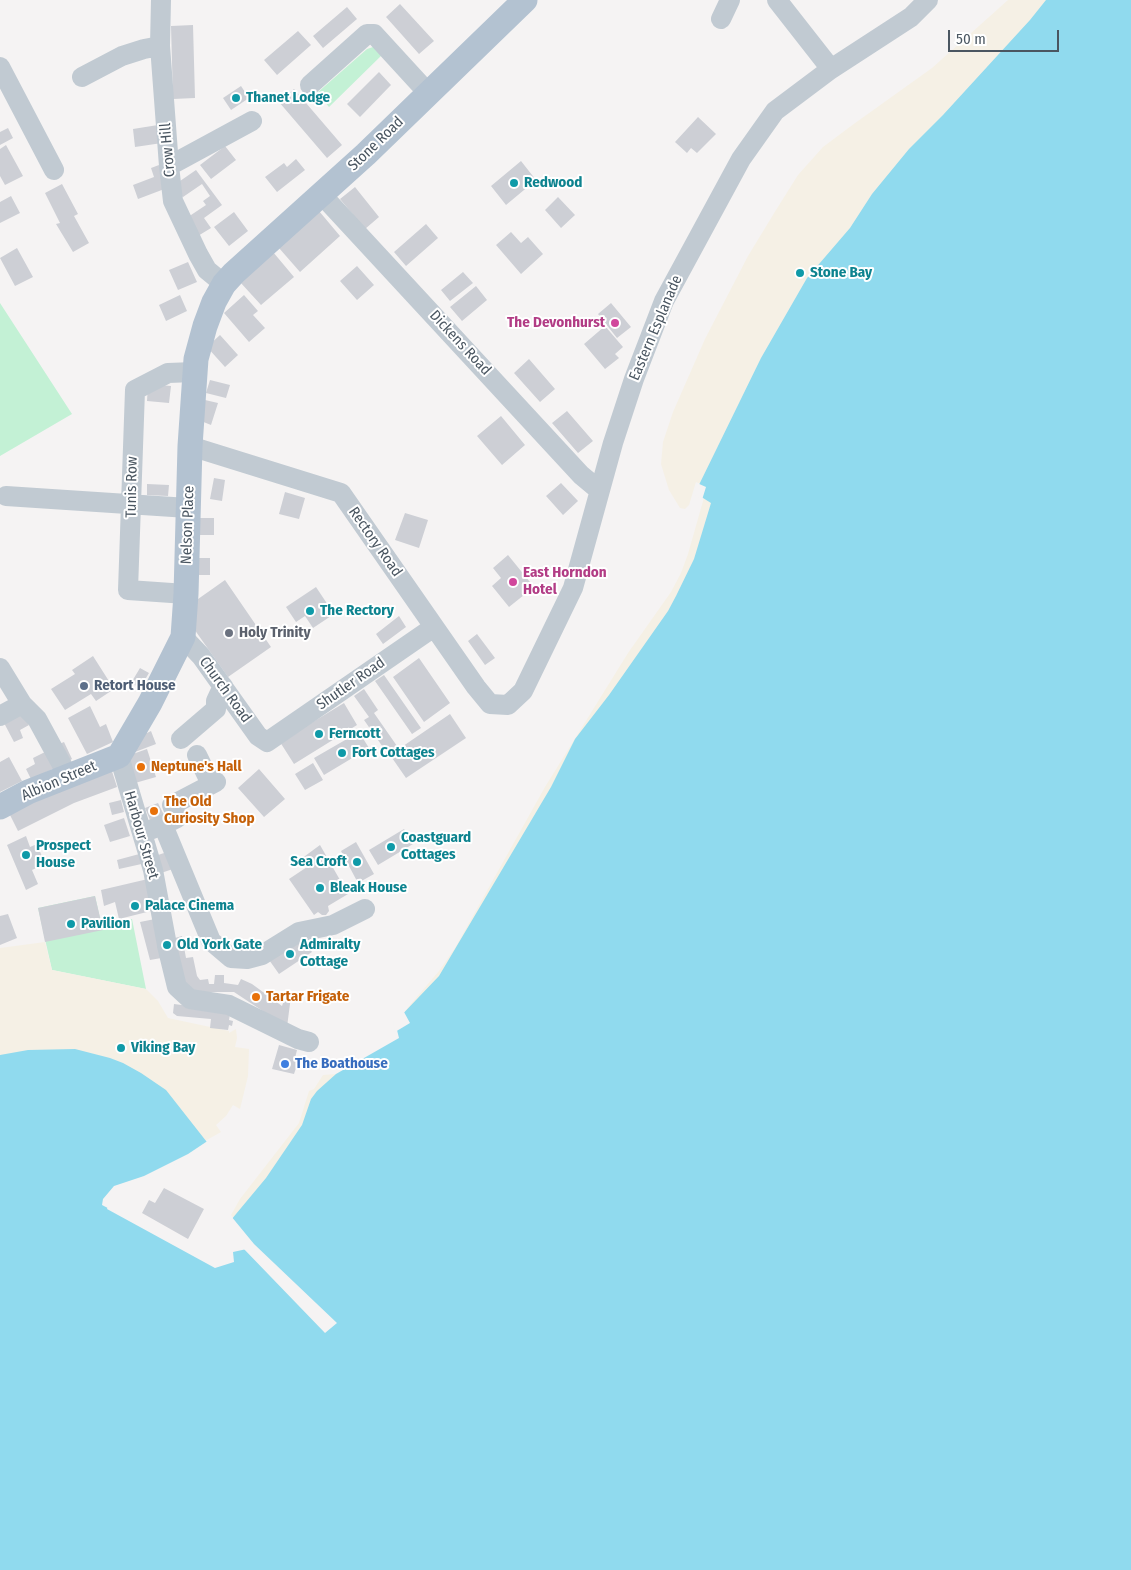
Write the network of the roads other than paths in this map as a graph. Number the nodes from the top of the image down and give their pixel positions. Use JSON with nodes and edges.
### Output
{"nodes":[{"id":1,"x":161,"y":0,"type":"edge"},
{"id":2,"x":525,"y":0,"type":"edge"},
{"id":3,"x":730,"y":0,"type":"edge"},
{"id":4,"x":777,"y":0,"type":"edge"},
{"id":5,"x":928,"y":0,"type":"edge"},
{"id":6,"x":721,"y":19,"type":"dead end"},
{"id":7,"x":160,"y":46,"type":"junction"},
{"id":8,"x":0,"y":67,"type":"edge"},
{"id":9,"x":831,"y":69,"type":"junction"},
{"id":10,"x":82,"y":77,"type":"dead end"},
{"id":11,"x":310,"y":85,"type":"dead end"},
{"id":12,"x":429,"y":94,"type":"junction"},
{"id":13,"x":252,"y":121,"type":"dead end"},
{"id":14,"x":169,"y":166,"type":"junction"},
{"id":15,"x":54,"y":170,"type":"dead end"},
{"id":16,"x":322,"y":195,"type":"junction"},
{"id":17,"x":224,"y":284,"type":"junction"},
{"id":18,"x":194,"y":372,"type":"junction"},
{"id":19,"x":190,"y":446,"type":"junction"},
{"id":20,"x":599,"y":490,"type":"junction"},
{"id":21,"x":6,"y":496,"type":"dead end"},
{"id":22,"x":132,"y":505,"type":"junction"},
{"id":23,"x":188,"y":508,"type":"junction"},
{"id":24,"x":186,"y":594,"type":"junction"},
{"id":25,"x":434,"y":626,"type":"junction"},
{"id":26,"x":183,"y":637,"type":"junction"},
{"id":27,"x":0,"y":668,"type":"edge"},
{"id":28,"x":223,"y":686,"type":"junction"},
{"id":29,"x":22,"y":704,"type":"junction"},
{"id":30,"x":508,"y":705,"type":"joint"},
{"id":31,"x":0,"y":716,"type":"edge"},
{"id":32,"x":180,"y":739,"type":"dead end"},
{"id":33,"x":267,"y":742,"type":"joint"},
{"id":34,"x":197,"y":755,"type":"dead end"},
{"id":35,"x":119,"y":756,"type":"junction"},
{"id":36,"x":68,"y":776,"type":"junction"},
{"id":37,"x":0,"y":807,"type":"edge"},
{"id":38,"x":163,"y":825,"type":"junction"},
{"id":39,"x":142,"y":833,"type":"junction"},
{"id":40,"x":365,"y":909,"type":"dead end"},
{"id":41,"x":309,"y":1042,"type":"dead end"}],
"edges":[{"from":1,"to":7,"type":"street","name":"Crow Hill"},
{"from":2,"to":12,"type":"main road","name":"Stone Road"},
{"from":3,"to":6,"type":"street"},
{"from":4,"to":9,"type":"street"},
{"from":5,"to":9,"type":"street","name":"Eastern Esplanade"},
{"from":7,"to":10,"type":"street"},
{"from":7,"to":14,"type":"street","name":"Crow Hill"},
{"from":8,"to":15,"type":"street"},
{"from":9,"to":20,"type":"street","name":"Eastern Esplanade"},
{"from":11,"to":12,"type":"street"},
{"from":12,"to":16,"type":"main road","name":"Stone Road"},
{"from":13,"to":14,"type":"street"},
{"from":14,"to":17,"type":"street","name":"Crow Hill"},
{"from":16,"to":17,"type":"main road","name":"Stone Road"},
{"from":16,"to":20,"type":"street","name":"Dickens Road"},
{"from":17,"to":18,"type":"main road","name":"Nelson Place"},
{"from":18,"to":19,"type":"main road","name":"Nelson Place"},
{"from":18,"to":22,"type":"street","name":"Tunis Row"},
{"from":19,"to":23,"type":"main road","name":"Nelson Place"},
{"from":19,"to":25,"type":"street","name":"Rectory Road"},
{"from":20,"to":30,"type":"street","name":"Eastern Esplanade"},
{"from":21,"to":22,"type":"street"},
{"from":22,"to":23,"type":"street"},
{"from":22,"to":24,"type":"street","name":"Tunis Row"},
{"from":23,"to":24,"type":"main road","name":"Nelson Place"},
{"from":24,"to":26,"type":"main road","name":"Nelson Place"},
{"from":25,"to":30,"type":"street","name":"Rectory Road"},
{"from":25,"to":33,"type":"street","name":"Shutler Road"},
{"from":26,"to":28,"type":"street","name":"Church Road"},
{"from":26,"to":35,"type":"main road","name":"Nelson Place"},
{"from":27,"to":29,"type":"street"},
{"from":28,"to":32,"type":"street"},
{"from":28,"to":33,"type":"street","name":"Church Road"},
{"from":29,"to":31,"type":"street"},
{"from":29,"to":36,"type":"street"},
{"from":34,"to":38,"type":"street"},
{"from":35,"to":36,"type":"main road","name":"Albion Street"},
{"from":35,"to":39,"type":"street","name":"Harbour Street"},
{"from":36,"to":37,"type":"main road","name":"Albion Street"},
{"from":38,"to":39,"type":"street"},
{"from":38,"to":40,"type":"street"},
{"from":39,"to":41,"type":"street","name":"Harbour Street"}]}
